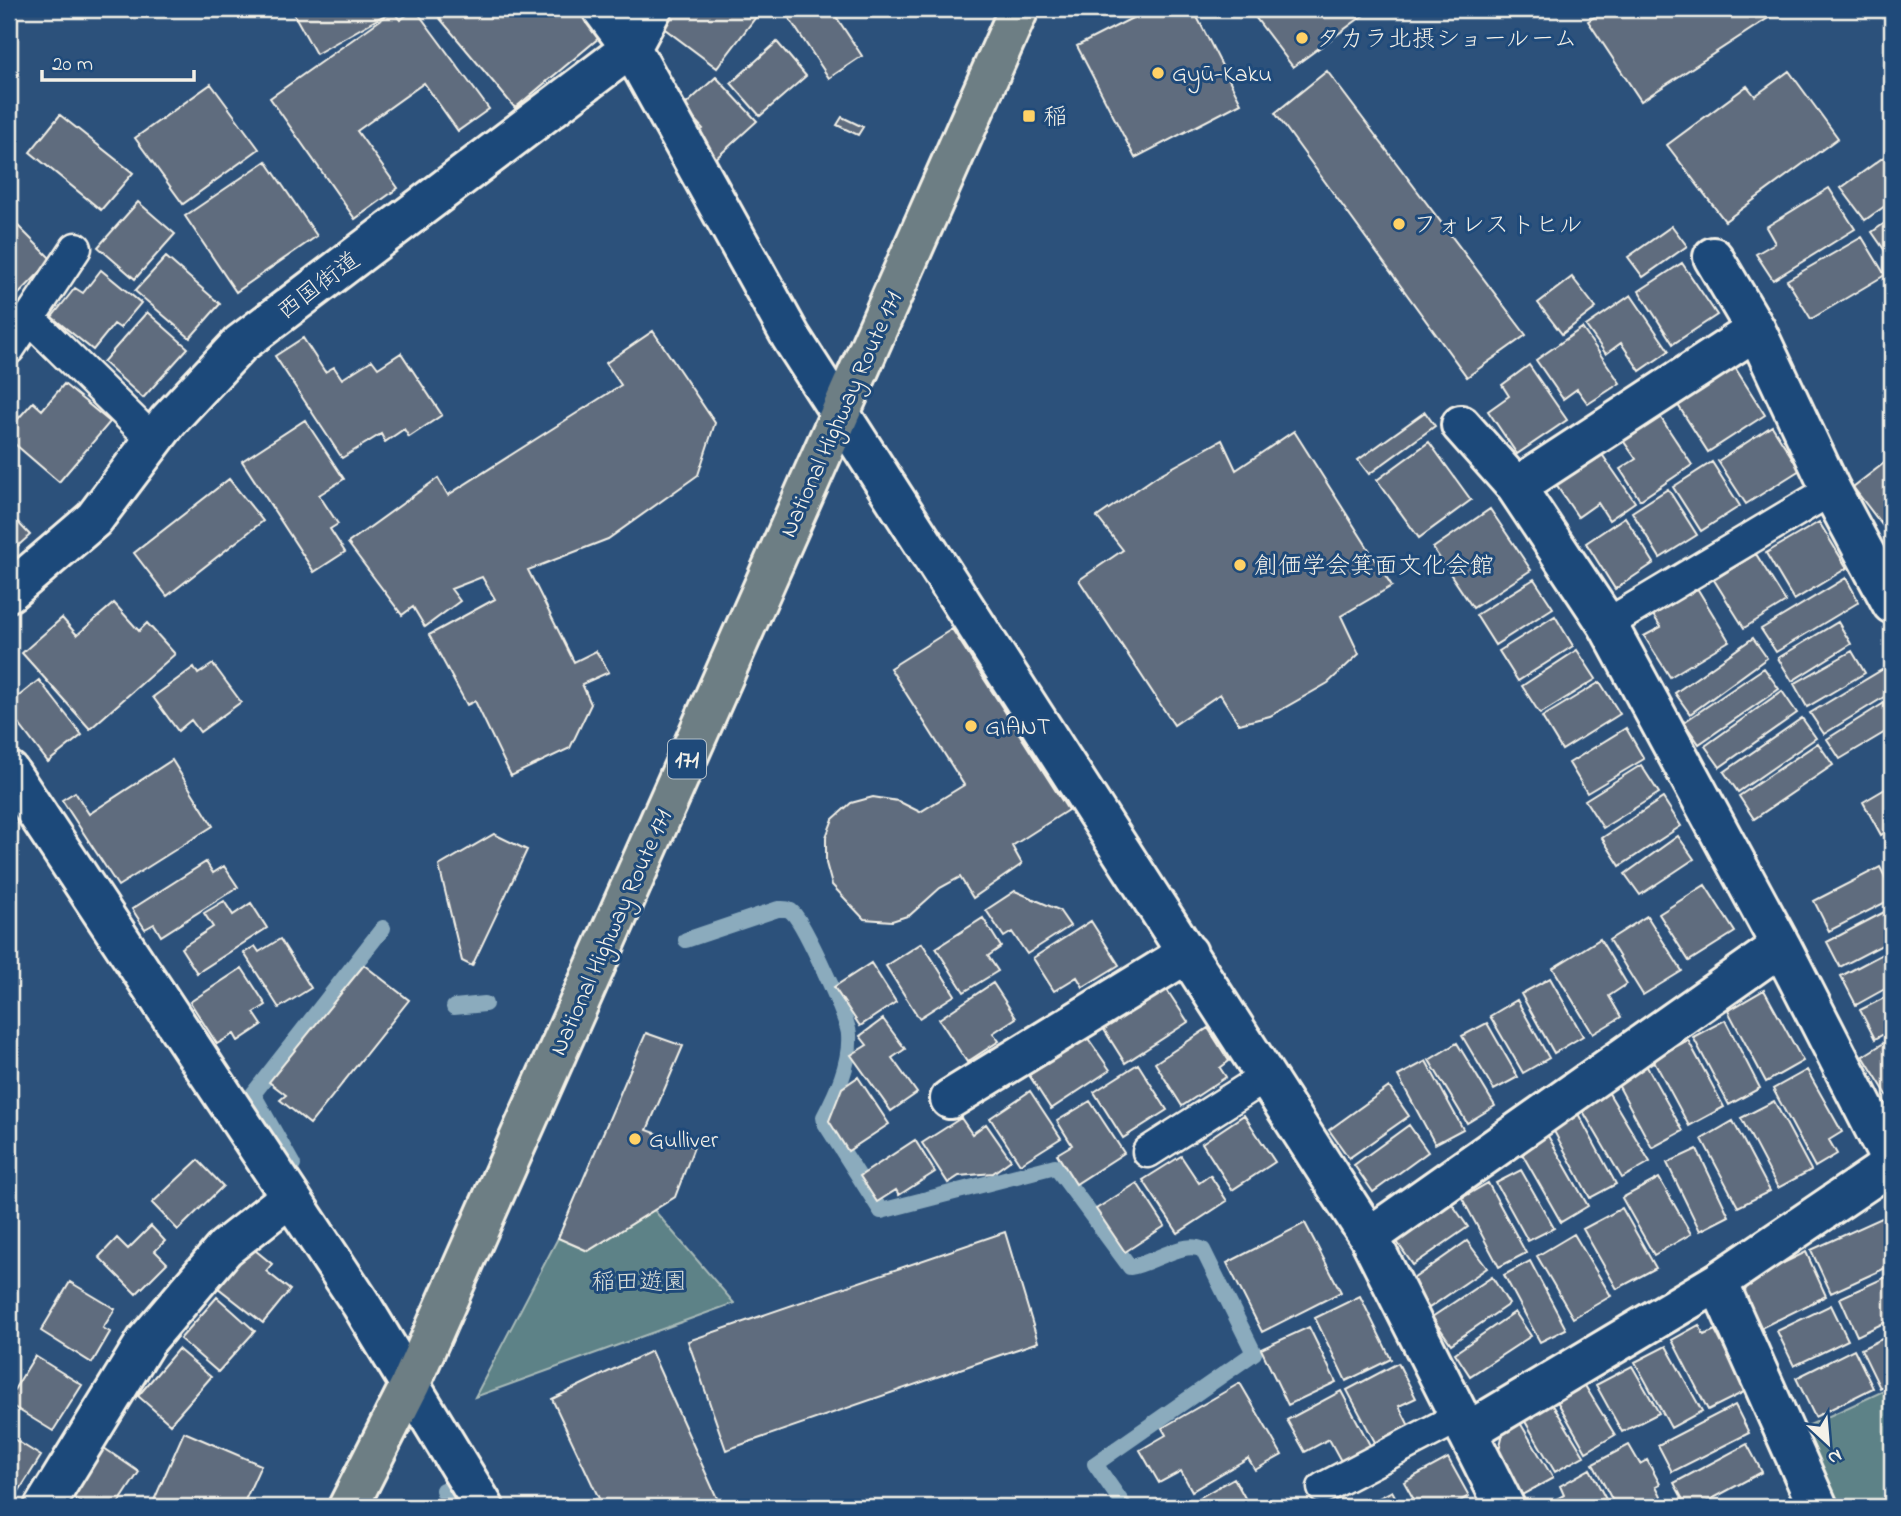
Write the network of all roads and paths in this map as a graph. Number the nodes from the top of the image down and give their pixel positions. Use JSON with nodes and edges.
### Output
{"nodes":[{"id":1,"x":602,"y":9,"type":"edge"},
{"id":2,"x":652,"y":9,"type":"edge"},
{"id":3,"x":1019,"y":9,"type":"edge"},
{"id":4,"x":631,"y":48,"type":"junction"},
{"id":5,"x":76,"y":248,"type":"dead end"},
{"id":6,"x":1713,"y":257,"type":"dead end"},
{"id":7,"x":30,"y":319,"type":"junction"},
{"id":8,"x":1756,"y":330,"type":"junction"},
{"id":9,"x":9,"y":349,"type":"edge"},
{"id":10,"x":841,"y":415,"type":"junction"},
{"id":11,"x":1461,"y":425,"type":"dead end"},
{"id":12,"x":153,"y":441,"type":"junction"},
{"id":13,"x":1516,"y":487,"type":"junction"},
{"id":14,"x":1830,"y":490,"type":"junction"},
{"id":15,"x":9,"y":592,"type":"edge"},
{"id":16,"x":1892,"y":604,"type":"edge"},
{"id":17,"x":1607,"y":624,"type":"junction"},
{"id":18,"x":9,"y":771,"type":"edge"},
{"id":19,"x":1781,"y":946,"type":"junction"},
{"id":20,"x":1188,"y":953,"type":"junction"},
{"id":21,"x":1267,"y":1076,"type":"junction"},
{"id":22,"x":950,"y":1098,"type":"dead end"},
{"id":23,"x":1148,"y":1152,"type":"dead end"},
{"id":24,"x":1892,"y":1164,"type":"edge"},
{"id":25,"x":290,"y":1197,"type":"junction"},
{"id":26,"x":1368,"y":1237,"type":"junction"},
{"id":27,"x":1717,"y":1282,"type":"junction"},
{"id":28,"x":410,"y":1385,"type":"junction"},
{"id":29,"x":1463,"y":1425,"type":"junction"},
{"id":30,"x":1323,"y":1488,"type":"dead end"},
{"id":31,"x":44,"y":1507,"type":"edge"},
{"id":32,"x":348,"y":1507,"type":"edge"},
{"id":33,"x":484,"y":1507,"type":"edge"},
{"id":34,"x":1506,"y":1507,"type":"edge"},
{"id":35,"x":1818,"y":1507,"type":"edge"}],
"edges":[{"from":1,"to":4,"type":"street"},
{"from":2,"to":4,"type":"street","name":"西国街道"},
{"from":3,"to":10,"type":"highway","name":"National Highway Route 171","number":"171"},
{"from":4,"to":10,"type":"street"},
{"from":4,"to":12,"type":"street","name":"西国街道"},
{"from":5,"to":7,"type":"lane"},
{"from":6,"to":8,"type":"street"},
{"from":7,"to":9,"type":"lane"},
{"from":7,"to":12,"type":"lane"},
{"from":8,"to":13,"type":"street"},
{"from":8,"to":14,"type":"street"},
{"from":10,"to":20,"type":"street"},
{"from":10,"to":28,"type":"highway","name":"National Highway Route 171","number":"171"},
{"from":11,"to":13,"type":"street"},
{"from":12,"to":15,"type":"street","name":"西国街道"},
{"from":13,"to":17,"type":"street"},
{"from":14,"to":16,"type":"street"},
{"from":14,"to":17,"type":"lane"},
{"from":17,"to":19,"type":"street"},
{"from":18,"to":25,"type":"street"},
{"from":19,"to":24,"type":"street"},
{"from":19,"to":26,"type":"street"},
{"from":20,"to":21,"type":"street"},
{"from":20,"to":22,"type":"street"},
{"from":21,"to":23,"type":"lane"},
{"from":21,"to":26,"type":"street"},
{"from":24,"to":27,"type":"street"},
{"from":25,"to":28,"type":"street"},
{"from":25,"to":31,"type":"street"},
{"from":26,"to":29,"type":"street"},
{"from":27,"to":29,"type":"street"},
{"from":27,"to":35,"type":"street"},
{"from":28,"to":32,"type":"highway","name":"National Highway Route 171","number":"171"},
{"from":28,"to":33,"type":"street"},
{"from":29,"to":30,"type":"lane"},
{"from":29,"to":34,"type":"street"}]}
